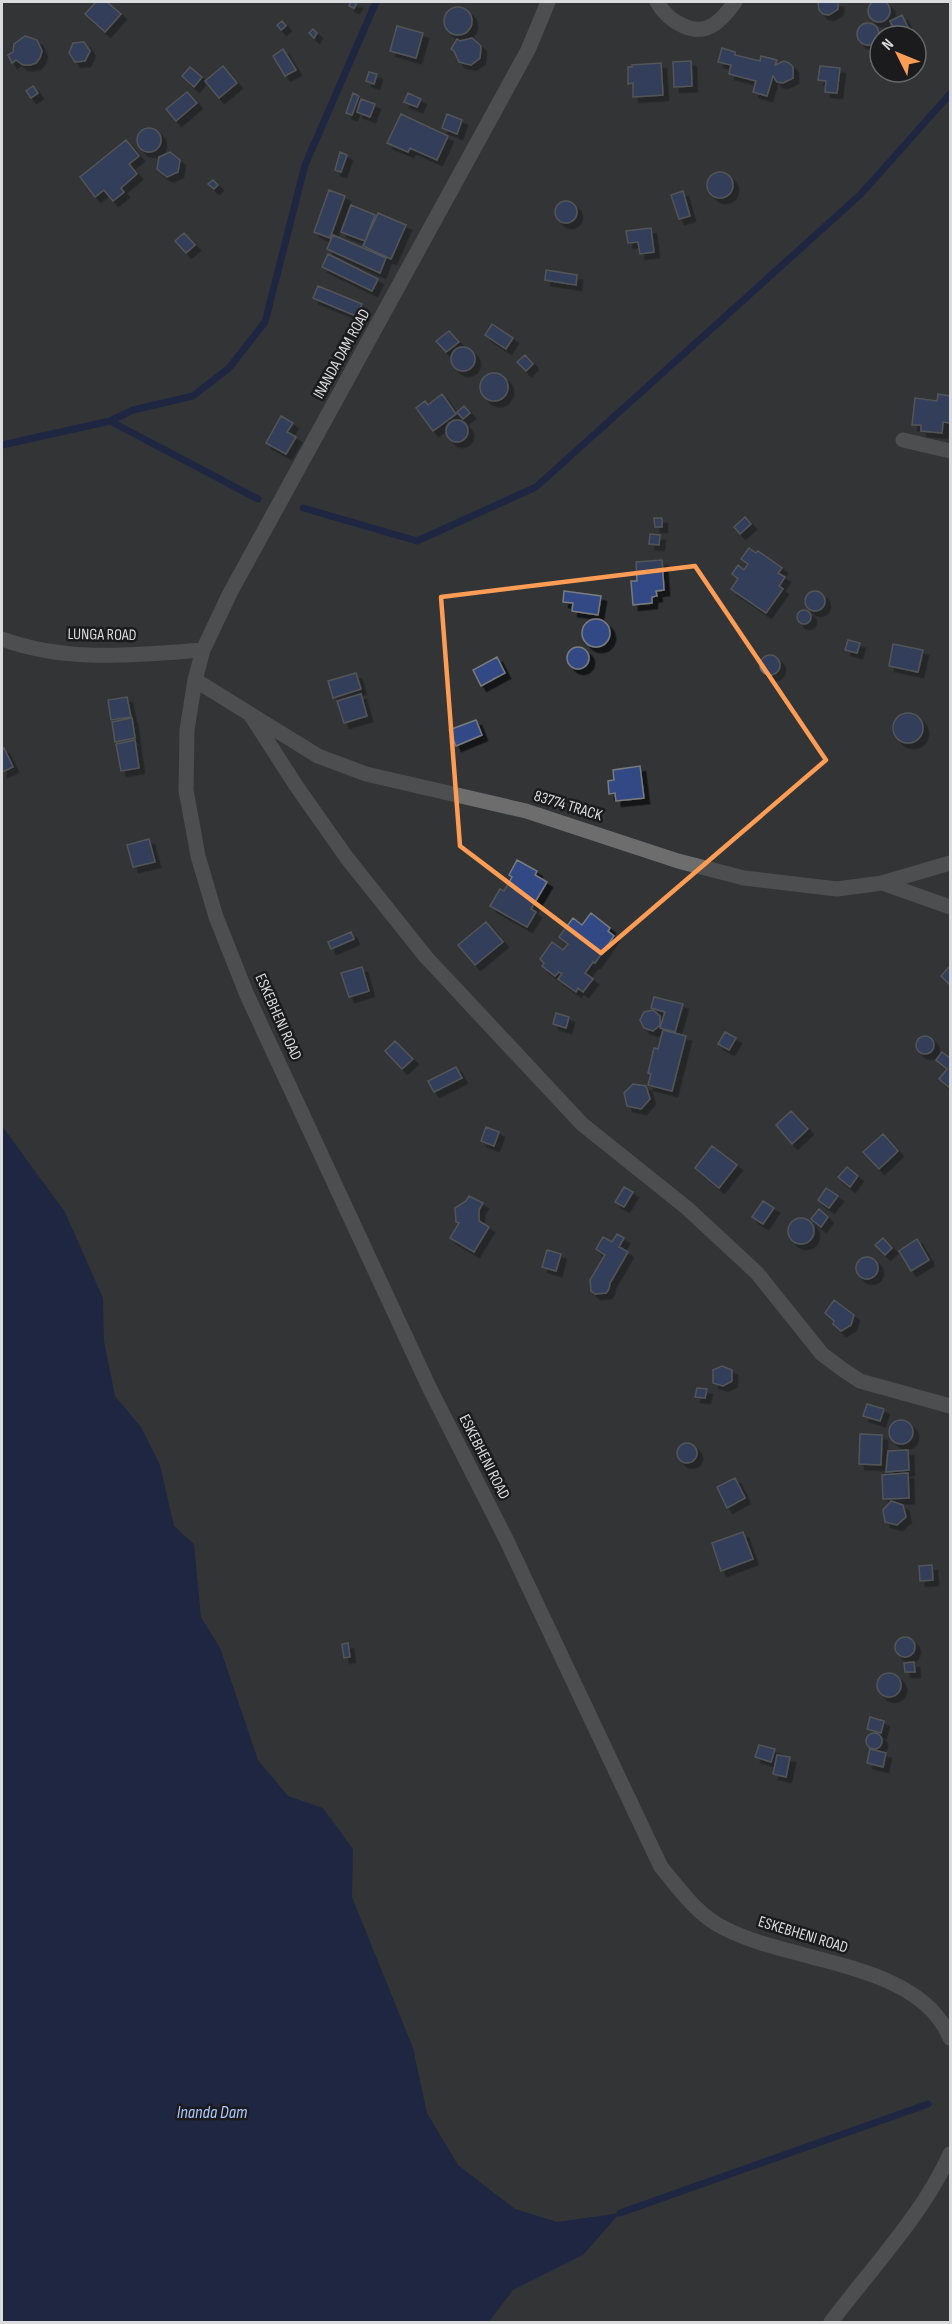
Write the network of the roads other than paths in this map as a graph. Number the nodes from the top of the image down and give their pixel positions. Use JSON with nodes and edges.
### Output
{"nodes":[{"id":1,"x":548,"y":2,"type":"edge"},
{"id":2,"x":657,"y":2,"type":"edge"},
{"id":3,"x":735,"y":2,"type":"edge"},
{"id":4,"x":903,"y":440,"type":"dead end"},
{"id":5,"x":951,"y":450,"type":"edge"},
{"id":6,"x":2,"y":639,"type":"edge"},
{"id":7,"x":203,"y":650,"type":"junction"},
{"id":8,"x":195,"y":680,"type":"junction"},
{"id":9,"x":250,"y":714,"type":"junction"},
{"id":10,"x":187,"y":730,"type":"joint"},
{"id":11,"x":951,"y":863,"type":"edge"},
{"id":12,"x":882,"y":883,"type":"junction"},
{"id":13,"x":951,"y":907,"type":"edge"},
{"id":14,"x":951,"y":1406,"type":"edge"},
{"id":15,"x":951,"y":2038,"type":"edge"},
{"id":16,"x":951,"y":2154,"type":"edge"},
{"id":17,"x":831,"y":2322,"type":"edge"}],
"edges":[{"from":1,"to":7,"type":"street","name":"INANDA DAM ROAD"},
{"from":2,"to":3,"type":"street"},
{"from":4,"to":5,"type":"street"},
{"from":6,"to":7,"type":"street","name":"LUNGA ROAD"},
{"from":7,"to":8,"type":"street","name":"INANDA DAM ROAD"},
{"from":8,"to":9,"type":"street","name":"83774 TRACK"},
{"from":8,"to":10,"type":"street","name":"INANDA DAM ROAD"},
{"from":9,"to":12,"type":"street","name":"83774 TRACK"},
{"from":9,"to":14,"type":"street"},
{"from":10,"to":15,"type":"street","name":"ESKEBHENI ROAD"},
{"from":11,"to":12,"type":"street","name":"83774 TRACK"},
{"from":12,"to":13,"type":"street"},
{"from":16,"to":17,"type":"street"}]}
